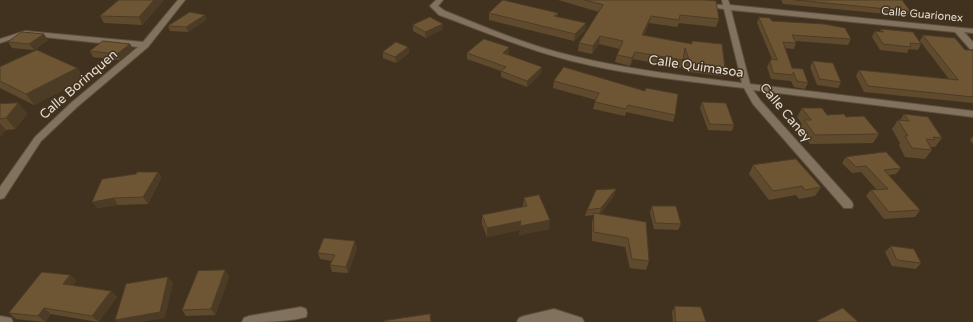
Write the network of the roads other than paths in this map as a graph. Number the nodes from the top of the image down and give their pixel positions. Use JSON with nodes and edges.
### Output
{"nodes":[{"id":1,"x":182,"y":0,"type":"edge"},
{"id":2,"x":440,"y":0,"type":"edge"},
{"id":3,"x":696,"y":4,"type":"edge"},
{"id":4,"x":726,"y":4,"type":"edge"},
{"id":5,"x":958,"y":30,"type":"junction"},
{"id":6,"x":973,"y":31,"type":"edge"},
{"id":7,"x":0,"y":41,"type":"edge"},
{"id":8,"x":145,"y":45,"type":"junction"},
{"id":9,"x":973,"y":47,"type":"edge"},
{"id":10,"x":747,"y":87,"type":"junction"},
{"id":11,"x":973,"y":114,"type":"edge"},
{"id":12,"x":0,"y":195,"type":"edge"},
{"id":13,"x":848,"y":205,"type":"dead end"},
{"id":14,"x":301,"y":313,"type":"dead end"},
{"id":15,"x":0,"y":322,"type":"edge"},
{"id":16,"x":6,"y":322,"type":"edge"},
{"id":17,"x":249,"y":322,"type":"edge"},
{"id":18,"x":524,"y":322,"type":"edge"},
{"id":19,"x":577,"y":322,"type":"edge"}],
"edges":[{"from":1,"to":8,"type":"street","name":"Calle Borinquen"},
{"from":2,"to":10,"type":"street","name":"Calle Quimasoa"},
{"from":3,"to":4,"type":"street","name":"Calle Guarionex"},
{"from":4,"to":5,"type":"street","name":"Calle Guarionex"},
{"from":4,"to":10,"type":"street","name":"Calle Caney"},
{"from":5,"to":6,"type":"street","name":"Calle Guarionex"},
{"from":5,"to":9,"type":"street"},
{"from":7,"to":8,"type":"street"},
{"from":8,"to":12,"type":"street","name":"Calle Borinquen"},
{"from":10,"to":11,"type":"street","name":"Calle Quimasoa"},
{"from":10,"to":13,"type":"street","name":"Calle Caney"},
{"from":14,"to":17,"type":"street"},
{"from":15,"to":16,"type":"street"},
{"from":18,"to":19,"type":"street"}]}
